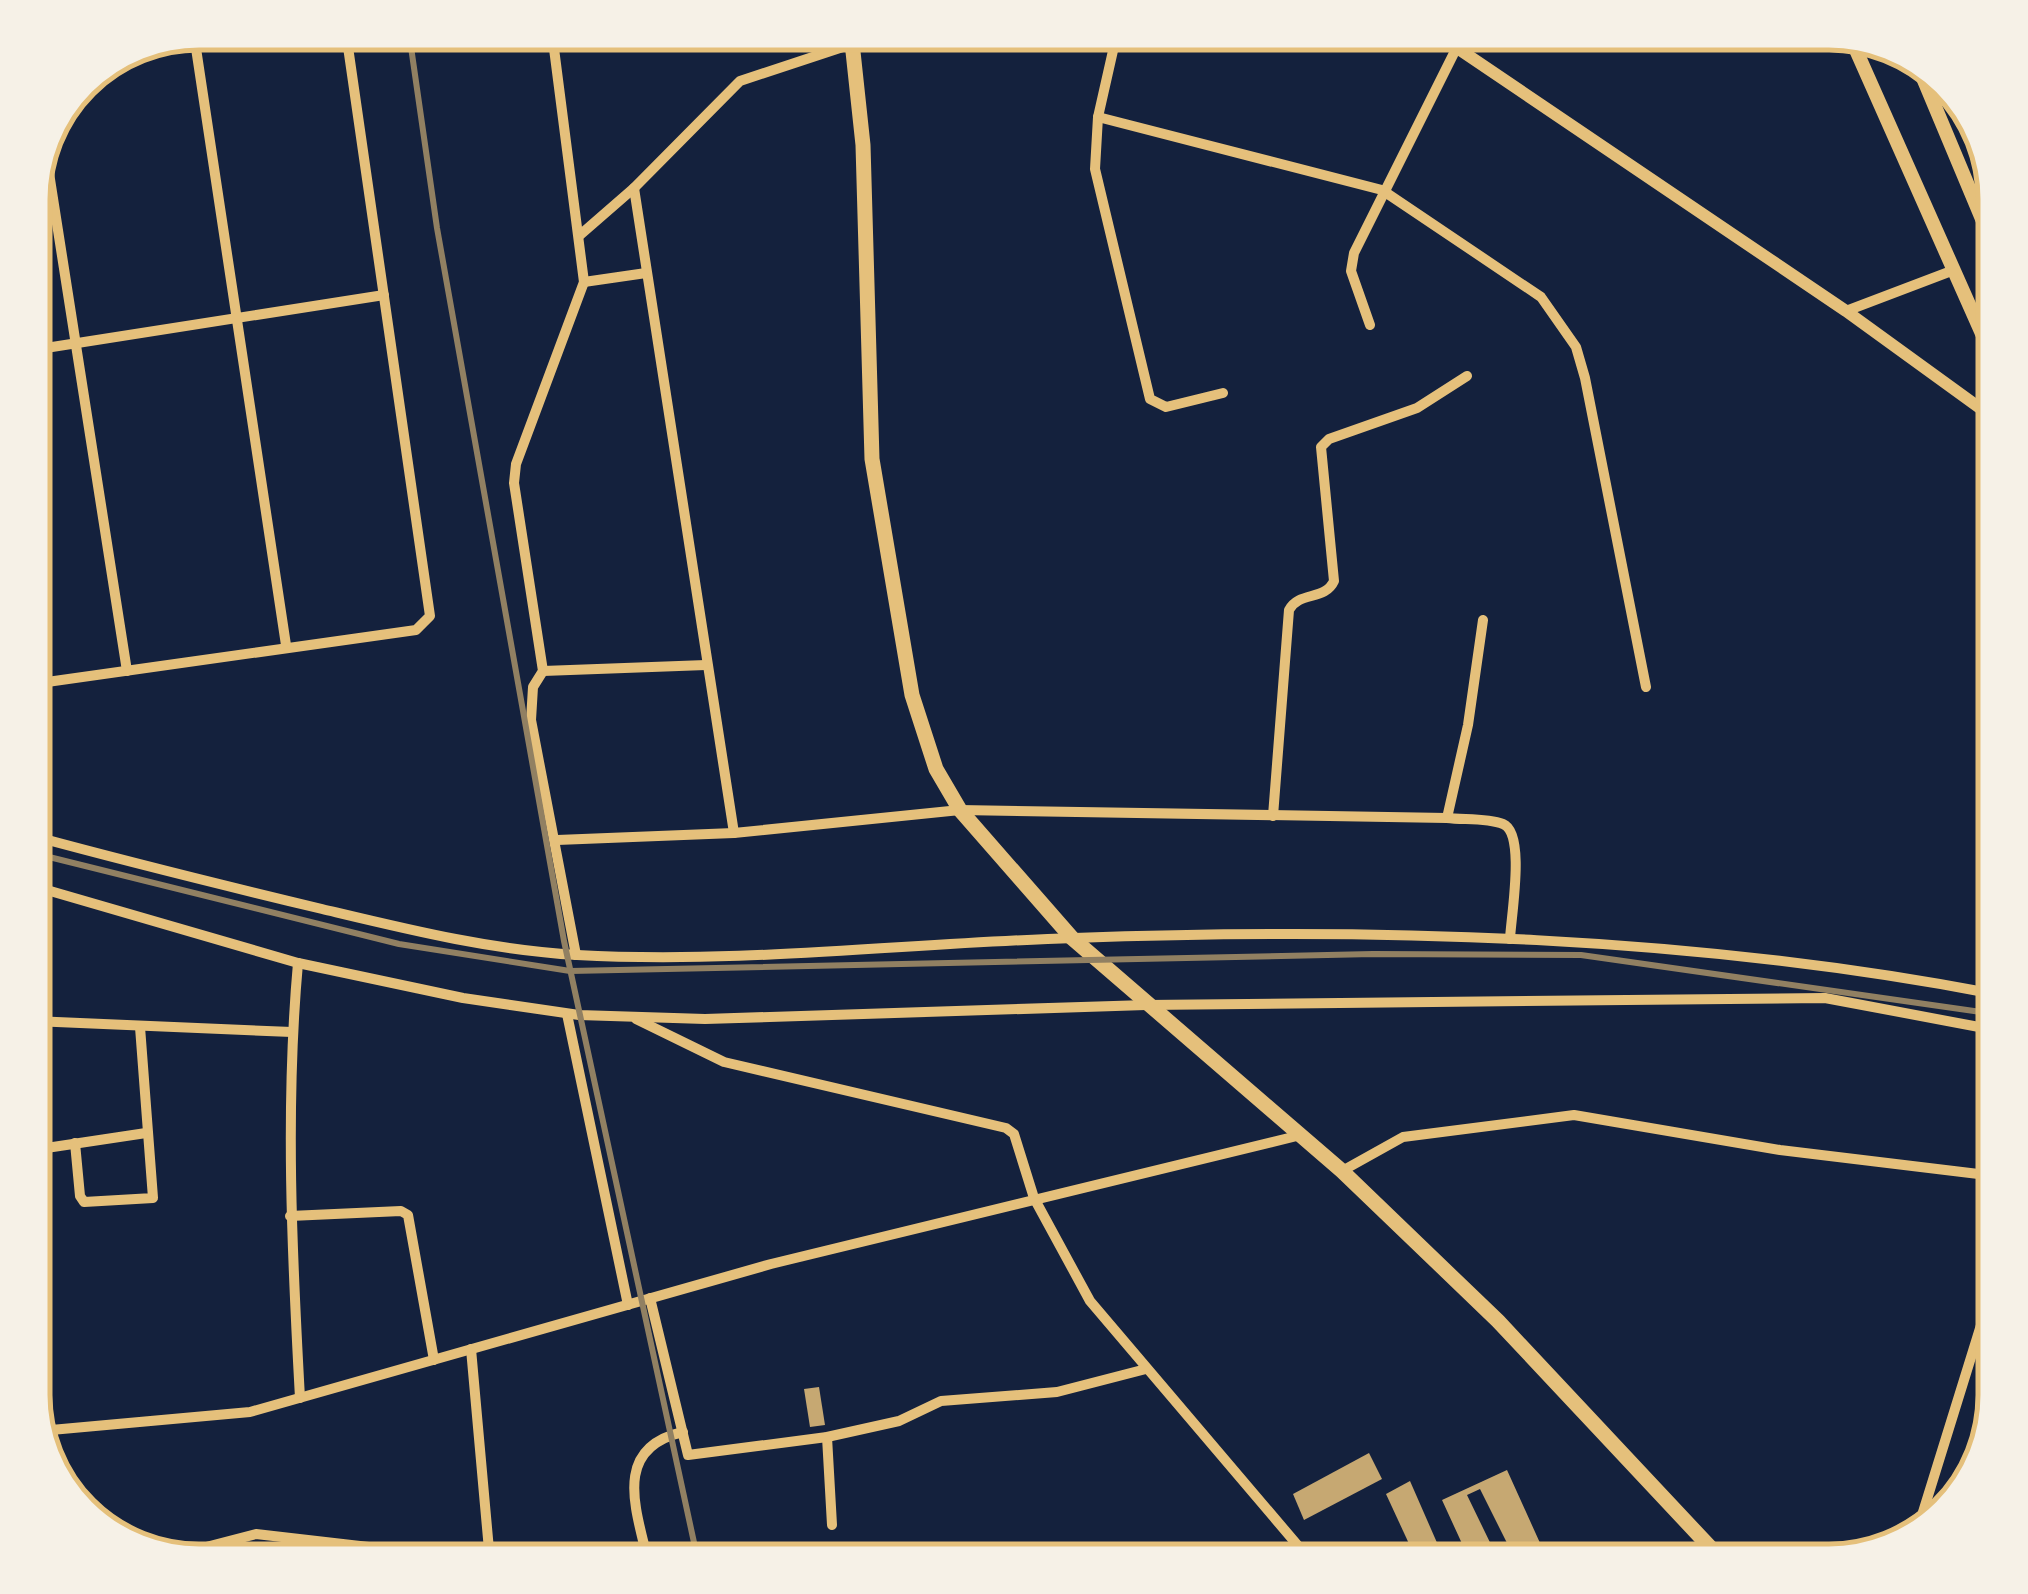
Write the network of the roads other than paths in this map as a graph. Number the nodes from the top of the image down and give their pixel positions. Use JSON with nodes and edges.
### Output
{"nodes":[{"id":1,"x":196,"y":50,"type":"edge"},
{"id":2,"x":349,"y":50,"type":"edge"},
{"id":3,"x":554,"y":50,"type":"edge"},
{"id":4,"x":819,"y":50,"type":"edge"},
{"id":5,"x":852,"y":50,"type":"edge"},
{"id":6,"x":1113,"y":50,"type":"edge"},
{"id":7,"x":1454,"y":50,"type":"edge"},
{"id":8,"x":1460,"y":50,"type":"edge"},
{"id":9,"x":1857,"y":53,"type":"edge"},
{"id":10,"x":1927,"y":87,"type":"edge"},
{"id":11,"x":1098,"y":117,"type":"junction"},
{"id":12,"x":51,"y":185,"type":"edge"},
{"id":13,"x":634,"y":188,"type":"junction"},
{"id":14,"x":1382,"y":190,"type":"junction"},
{"id":15,"x":1978,"y":208,"type":"edge"},
{"id":16,"x":580,"y":235,"type":"junction"},
{"id":17,"x":1954,"y":270,"type":"junction"},
{"id":18,"x":646,"y":272,"type":"junction"},
{"id":19,"x":584,"y":282,"type":"junction"},
{"id":20,"x":384,"y":295,"type":"junction"},
{"id":21,"x":1846,"y":312,"type":"junction"},
{"id":22,"x":237,"y":318,"type":"junction"},
{"id":23,"x":1978,"y":323,"type":"edge"},
{"id":24,"x":1370,"y":325,"type":"dead end"},
{"id":25,"x":76,"y":344,"type":"junction"},
{"id":26,"x":50,"y":348,"type":"edge"},
{"id":27,"x":1467,"y":376,"type":"dead end"},
{"id":28,"x":1222,"y":393,"type":"dead end"},
{"id":29,"x":1978,"y":406,"type":"edge"},
{"id":30,"x":1483,"y":620,"type":"dead end"},
{"id":31,"x":286,"y":646,"type":"junction"},
{"id":32,"x":706,"y":664,"type":"junction"},
{"id":33,"x":128,"y":671,"type":"junction"},
{"id":34,"x":543,"y":671,"type":"junction"},
{"id":35,"x":50,"y":682,"type":"edge"},
{"id":36,"x":1646,"y":687,"type":"dead end"},
{"id":37,"x":960,"y":810,"type":"junction"},
{"id":38,"x":1274,"y":816,"type":"junction"},
{"id":39,"x":1447,"y":818,"type":"junction"},
{"id":40,"x":734,"y":833,"type":"junction"},
{"id":41,"x":50,"y":840,"type":"edge"},
{"id":42,"x":557,"y":840,"type":"junction"},
{"id":43,"x":50,"y":891,"type":"edge"},
{"id":44,"x":1072,"y":938,"type":"junction"},
{"id":45,"x":1510,"y":939,"type":"junction"},
{"id":46,"x":576,"y":955,"type":"junction"},
{"id":47,"x":298,"y":964,"type":"junction"},
{"id":48,"x":1978,"y":991,"type":"edge"},
{"id":49,"x":1146,"y":1005,"type":"junction"},
{"id":50,"x":567,"y":1014,"type":"junction"},
{"id":51,"x":633,"y":1017,"type":"junction"},
{"id":52,"x":50,"y":1022,"type":"edge"},
{"id":53,"x":140,"y":1027,"type":"junction"},
{"id":54,"x":1978,"y":1027,"type":"edge"},
{"id":55,"x":292,"y":1032,"type":"junction"},
{"id":56,"x":146,"y":1133,"type":"junction"},
{"id":57,"x":1301,"y":1135,"type":"junction"},
{"id":58,"x":75,"y":1143,"type":"junction"},
{"id":59,"x":50,"y":1147,"type":"edge"},
{"id":60,"x":1342,"y":1171,"type":"junction"},
{"id":61,"x":1978,"y":1174,"type":"edge"},
{"id":62,"x":1034,"y":1198,"type":"junction"},
{"id":63,"x":290,"y":1216,"type":"junction"},
{"id":64,"x":650,"y":1298,"type":"junction"},
{"id":65,"x":628,"y":1305,"type":"junction"},
{"id":66,"x":1978,"y":1337,"type":"edge"},
{"id":67,"x":470,"y":1349,"type":"junction"},
{"id":68,"x":434,"y":1360,"type":"junction"},
{"id":69,"x":1146,"y":1369,"type":"junction"},
{"id":70,"x":300,"y":1398,"type":"junction"},
{"id":71,"x":54,"y":1430,"type":"edge"},
{"id":72,"x":682,"y":1432,"type":"junction"},
{"id":73,"x":827,"y":1438,"type":"junction"},
{"id":74,"x":1924,"y":1510,"type":"edge"},
{"id":75,"x":832,"y":1525,"type":"dead end"},
{"id":76,"x":218,"y":1544,"type":"edge"},
{"id":77,"x":343,"y":1544,"type":"edge"},
{"id":78,"x":488,"y":1544,"type":"edge"},
{"id":79,"x":644,"y":1544,"type":"edge"},
{"id":80,"x":1296,"y":1544,"type":"edge"},
{"id":81,"x":1706,"y":1544,"type":"edge"}],
"edges":[{"from":1,"to":22,"type":"street"},
{"from":2,"to":20,"type":"street"},
{"from":3,"to":16,"type":"street"},
{"from":4,"to":13,"type":"street"},
{"from":5,"to":37,"type":"main road"},
{"from":6,"to":11,"type":"street"},
{"from":7,"to":14,"type":"street"},
{"from":8,"to":21,"type":"street"},
{"from":9,"to":17,"type":"main road"},
{"from":10,"to":15,"type":"main road"},
{"from":11,"to":14,"type":"street"},
{"from":11,"to":28,"type":"street"},
{"from":12,"to":25,"type":"street"},
{"from":13,"to":16,"type":"street"},
{"from":13,"to":18,"type":"street"},
{"from":14,"to":24,"type":"street"},
{"from":14,"to":36,"type":"street"},
{"from":16,"to":19,"type":"street"},
{"from":17,"to":21,"type":"street"},
{"from":17,"to":23,"type":"main road"},
{"from":18,"to":19,"type":"street"},
{"from":18,"to":32,"type":"street"},
{"from":19,"to":34,"type":"street"},
{"from":20,"to":22,"type":"street"},
{"from":20,"to":31,"type":"street"},
{"from":21,"to":29,"type":"street"},
{"from":22,"to":25,"type":"street"},
{"from":22,"to":31,"type":"street"},
{"from":25,"to":26,"type":"street"},
{"from":25,"to":33,"type":"street"},
{"from":27,"to":38,"type":"street"},
{"from":30,"to":39,"type":"street"},
{"from":31,"to":33,"type":"street"},
{"from":32,"to":34,"type":"street"},
{"from":32,"to":40,"type":"street"},
{"from":33,"to":35,"type":"street"},
{"from":34,"to":42,"type":"street"},
{"from":37,"to":38,"type":"street"},
{"from":37,"to":40,"type":"street"},
{"from":37,"to":44,"type":"main road"},
{"from":38,"to":39,"type":"street"},
{"from":39,"to":45,"type":"street"},
{"from":40,"to":42,"type":"street"},
{"from":41,"to":46,"type":"street"},
{"from":42,"to":46,"type":"street"},
{"from":43,"to":47,"type":"street"},
{"from":44,"to":45,"type":"street"},
{"from":44,"to":46,"type":"street"},
{"from":44,"to":49,"type":"main road"},
{"from":45,"to":48,"type":"street"},
{"from":47,"to":50,"type":"street"},
{"from":47,"to":55,"type":"street"},
{"from":49,"to":51,"type":"street"},
{"from":49,"to":54,"type":"street"},
{"from":49,"to":57,"type":"main road"},
{"from":50,"to":51,"type":"street"},
{"from":50,"to":65,"type":"street"},
{"from":51,"to":62,"type":"street"},
{"from":52,"to":53,"type":"street"},
{"from":53,"to":55,"type":"street"},
{"from":53,"to":56,"type":"street"},
{"from":55,"to":63,"type":"street"},
{"from":56,"to":58,"type":"street"},
{"from":56,"to":58,"type":"street"},
{"from":57,"to":60,"type":"main road"},
{"from":57,"to":62,"type":"street"},
{"from":58,"to":59,"type":"street"},
{"from":60,"to":61,"type":"street"},
{"from":60,"to":81,"type":"main road"},
{"from":62,"to":64,"type":"street"},
{"from":62,"to":69,"type":"street"},
{"from":63,"to":68,"type":"street"},
{"from":63,"to":70,"type":"street"},
{"from":64,"to":65,"type":"street"},
{"from":64,"to":72,"type":"street"},
{"from":65,"to":67,"type":"street"},
{"from":66,"to":74,"type":"street"},
{"from":67,"to":68,"type":"street"},
{"from":67,"to":78,"type":"street"},
{"from":68,"to":70,"type":"street"},
{"from":69,"to":73,"type":"street"},
{"from":69,"to":80,"type":"street"},
{"from":70,"to":71,"type":"street"},
{"from":72,"to":73,"type":"street"},
{"from":72,"to":79,"type":"street"},
{"from":73,"to":75,"type":"street"},
{"from":76,"to":77,"type":"street"}]}
